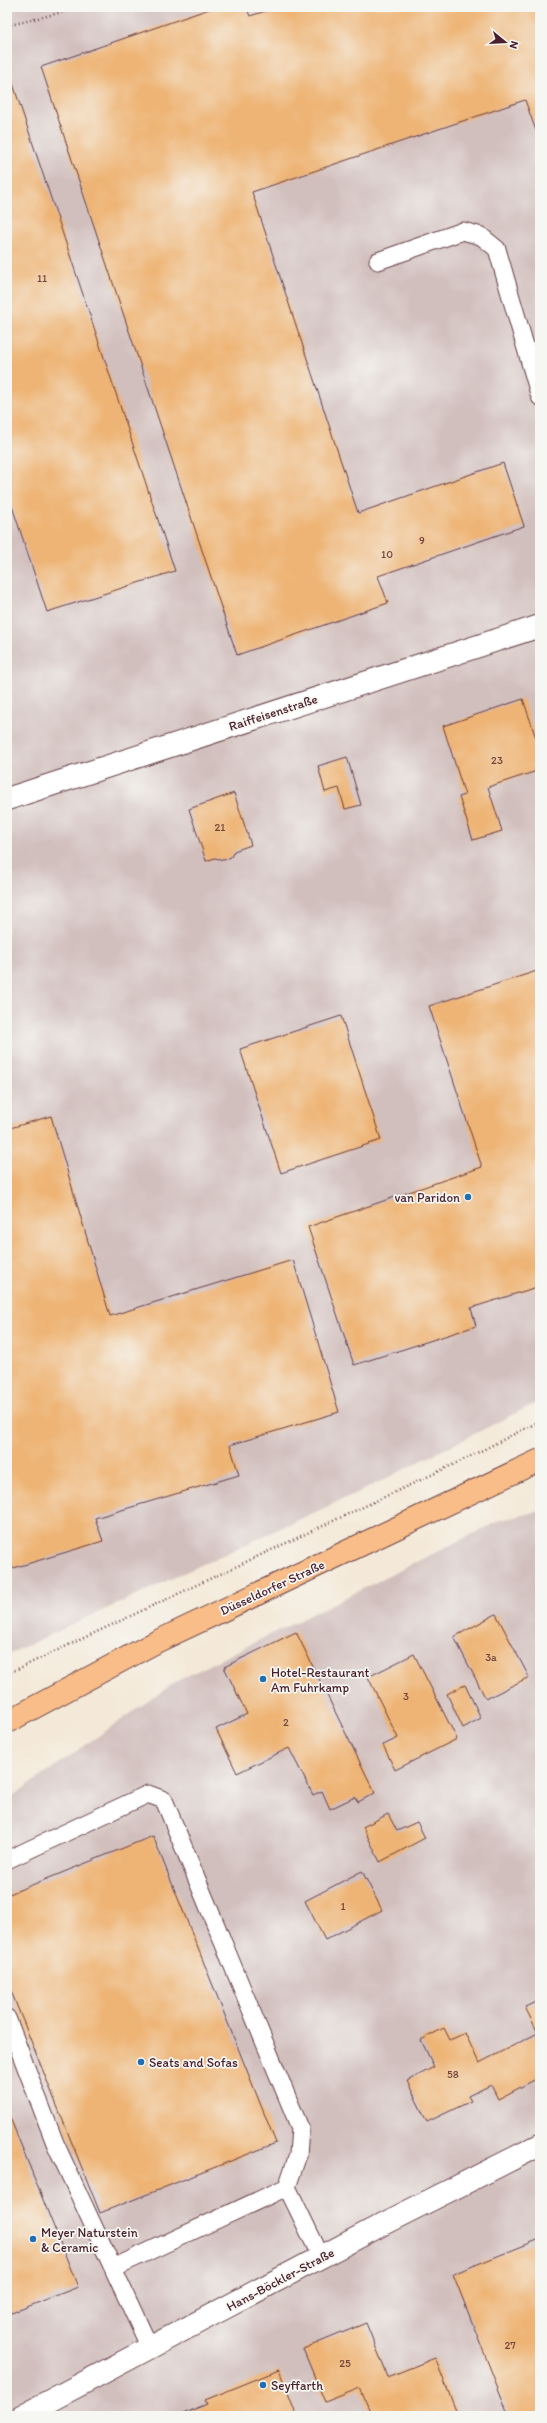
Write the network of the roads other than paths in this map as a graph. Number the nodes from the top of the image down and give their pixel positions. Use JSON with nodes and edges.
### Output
{"nodes":[{"id":1,"x":378,"y":261,"type":"dead end"},
{"id":2,"x":540,"y":397,"type":"edge"},
{"id":3,"x":540,"y":626,"type":"edge"},
{"id":4,"x":7,"y":799,"type":"edge"},
{"id":5,"x":540,"y":1460,"type":"edge"},
{"id":6,"x":7,"y":1722,"type":"edge"},
{"id":7,"x":7,"y":1860,"type":"edge"},
{"id":8,"x":7,"y":2018,"type":"edge"},
{"id":9,"x":540,"y":2145,"type":"edge"},
{"id":10,"x":287,"y":2187,"type":"junction"},
{"id":11,"x":321,"y":2257,"type":"junction"},
{"id":12,"x":113,"y":2268,"type":"junction"},
{"id":13,"x":150,"y":2348,"type":"junction"},
{"id":14,"x":21,"y":2416,"type":"edge"}],
"edges":[{"from":1,"to":2,"type":"lane"},
{"from":3,"to":4,"type":"street","name":"Raiffeisenstraße"},
{"from":5,"to":6,"type":"main road","name":"Düsseldorfer Straße"},
{"from":7,"to":10,"type":"lane"},
{"from":8,"to":12,"type":"lane"},
{"from":9,"to":11,"type":"street","name":"Hans-Böckler-Straße"},
{"from":10,"to":11,"type":"lane"},
{"from":10,"to":12,"type":"lane"},
{"from":11,"to":13,"type":"street","name":"Hans-Böckler-Straße"},
{"from":12,"to":13,"type":"lane"},
{"from":13,"to":14,"type":"street","name":"Hans-Böckler-Straße"}]}
